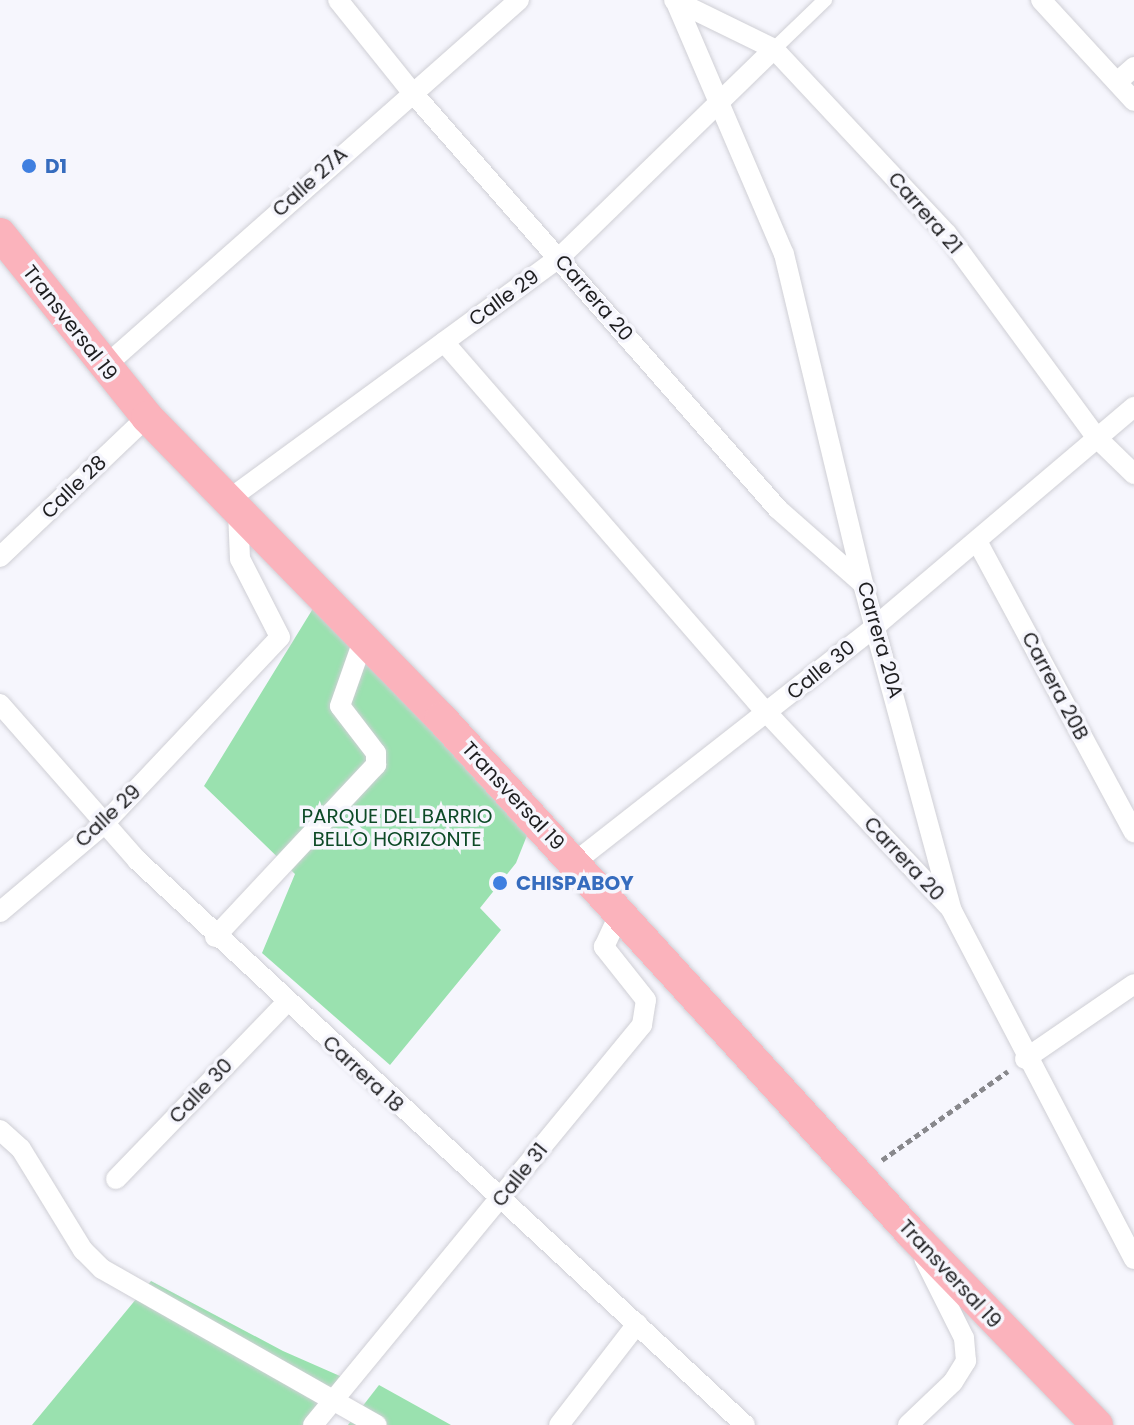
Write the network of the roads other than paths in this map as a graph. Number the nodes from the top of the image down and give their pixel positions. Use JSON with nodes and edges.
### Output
{"nodes":[{"id":1,"x":338,"y":0,"type":"edge"},
{"id":2,"x":519,"y":0,"type":"edge"},
{"id":3,"x":675,"y":0,"type":"edge"},
{"id":4,"x":825,"y":0,"type":"edge"},
{"id":5,"x":1041,"y":0,"type":"edge"},
{"id":6,"x":774,"y":49,"type":"junction"},
{"id":7,"x":1134,"y":67,"type":"edge"},
{"id":8,"x":1117,"y":82,"type":"junction"},
{"id":9,"x":411,"y":91,"type":"junction"},
{"id":10,"x":719,"y":101,"type":"junction"},
{"id":11,"x":1134,"y":101,"type":"edge"},
{"id":12,"x":0,"y":234,"type":"edge"},
{"id":13,"x":559,"y":258,"type":"junction"},
{"id":14,"x":444,"y":342,"type":"junction"},
{"id":15,"x":104,"y":367,"type":"junction"},
{"id":16,"x":1134,"y":407,"type":"edge"},
{"id":17,"x":147,"y":417,"type":"junction"},
{"id":18,"x":1097,"y":438,"type":"junction"},
{"id":19,"x":1134,"y":474,"type":"edge"},
{"id":20,"x":233,"y":506,"type":"junction"},
{"id":21,"x":977,"y":541,"type":"junction"},
{"id":22,"x":0,"y":557,"type":"edge"},
{"id":23,"x":863,"y":584,"type":"junction"},
{"id":24,"x":878,"y":624,"type":"junction"},
{"id":25,"x":364,"y":638,"type":"junction"},
{"id":26,"x":0,"y":704,"type":"edge"},
{"id":27,"x":767,"y":713,"type":"junction"},
{"id":28,"x":103,"y":825,"type":"junction"},
{"id":29,"x":1134,"y":832,"type":"edge"},
{"id":30,"x":575,"y":862,"type":"junction"},
{"id":31,"x":951,"y":909,"type":"junction"},
{"id":32,"x":0,"y":912,"type":"edge"},
{"id":33,"x":620,"y":913,"type":"junction"},
{"id":34,"x":215,"y":937,"type":"junction"},
{"id":35,"x":1134,"y":984,"type":"edge"},
{"id":36,"x":287,"y":1002,"type":"junction"},
{"id":37,"x":1025,"y":1059,"type":"junction"},
{"id":38,"x":0,"y":1130,"type":"edge"},
{"id":39,"x":116,"y":1179,"type":"dead end"},
{"id":40,"x":500,"y":1200,"type":"junction"},
{"id":41,"x":912,"y":1234,"type":"junction"},
{"id":42,"x":1134,"y":1259,"type":"edge"},
{"id":43,"x":637,"y":1324,"type":"junction"},
{"id":44,"x":335,"y":1401,"type":"junction"},
{"id":45,"x":313,"y":1425,"type":"edge"},
{"id":46,"x":377,"y":1425,"type":"edge"},
{"id":47,"x":559,"y":1425,"type":"edge"},
{"id":48,"x":745,"y":1425,"type":"edge"},
{"id":49,"x":908,"y":1425,"type":"edge"},
{"id":50,"x":1097,"y":1425,"type":"edge"}],
"edges":[{"from":1,"to":9,"type":"street","name":"Carrera 20"},
{"from":2,"to":9,"type":"street","name":"Calle 27A"},
{"from":3,"to":6,"type":"street","name":"Carrera 21"},
{"from":3,"to":10,"type":"street","name":"Carrera 20A"},
{"from":4,"to":6,"type":"street","name":"Calle 29"},
{"from":5,"to":8,"type":"street"},
{"from":6,"to":10,"type":"street","name":"Calle 29"},
{"from":6,"to":18,"type":"street","name":"Carrera 21"},
{"from":7,"to":8,"type":"street"},
{"from":8,"to":11,"type":"street"},
{"from":9,"to":13,"type":"street","name":"Carrera 20"},
{"from":9,"to":15,"type":"street","name":"Calle 27A"},
{"from":10,"to":13,"type":"street","name":"Calle 29"},
{"from":10,"to":23,"type":"street","name":"Carrera 20A"},
{"from":12,"to":15,"type":"main road","name":"Transversal 19"},
{"from":13,"to":14,"type":"street","name":"Calle 29"},
{"from":13,"to":23,"type":"street","name":"Carrera 20"},
{"from":14,"to":20,"type":"street","name":"Calle 29"},
{"from":14,"to":27,"type":"street","name":"Carrera 20"},
{"from":15,"to":17,"type":"main road","name":"Transversal 19"},
{"from":16,"to":18,"type":"street","name":"Calle 30"},
{"from":17,"to":20,"type":"main road","name":"Transversal 19"},
{"from":17,"to":22,"type":"street","name":"Calle 28"},
{"from":18,"to":19,"type":"street","name":"Carrera 21"},
{"from":18,"to":21,"type":"street","name":"Calle 30"},
{"from":20,"to":25,"type":"main road","name":"Transversal 19"},
{"from":20,"to":28,"type":"street","name":"Calle 29"},
{"from":21,"to":24,"type":"street","name":"Calle 30"},
{"from":21,"to":29,"type":"street","name":"Carrera 20B"},
{"from":23,"to":24,"type":"street","name":"Carrera 20A"},
{"from":24,"to":27,"type":"street","name":"Calle 30"},
{"from":24,"to":31,"type":"street","name":"Carrera 20A"},
{"from":25,"to":30,"type":"main road","name":"Transversal 19"},
{"from":25,"to":34,"type":"street"},
{"from":26,"to":28,"type":"street","name":"Carrera 18"},
{"from":27,"to":30,"type":"street","name":"Calle 30"},
{"from":27,"to":31,"type":"street","name":"Carrera 20"},
{"from":28,"to":32,"type":"street","name":"Calle 29"},
{"from":28,"to":34,"type":"street","name":"Carrera 18"},
{"from":30,"to":33,"type":"main road","name":"Transversal 19"},
{"from":31,"to":37,"type":"street","name":"Carrera 20A"},
{"from":33,"to":40,"type":"street","name":"Calle 31"},
{"from":33,"to":41,"type":"main road","name":"Transversal 19"},
{"from":34,"to":36,"type":"street","name":"Carrera 18"},
{"from":35,"to":37,"type":"street"},
{"from":36,"to":39,"type":"street","name":"Calle 30"},
{"from":36,"to":40,"type":"street","name":"Carrera 18"},
{"from":37,"to":42,"type":"street","name":"Carrera 20A"},
{"from":38,"to":44,"type":"street"},
{"from":40,"to":43,"type":"street","name":"Carrera 18"},
{"from":40,"to":44,"type":"street","name":"Calle 31"},
{"from":41,"to":49,"type":"street"},
{"from":41,"to":50,"type":"main road","name":"Transversal 19"},
{"from":43,"to":47,"type":"street"},
{"from":43,"to":48,"type":"street","name":"Carrera 18"},
{"from":44,"to":45,"type":"street","name":"Calle 31"},
{"from":44,"to":46,"type":"street"}]}
